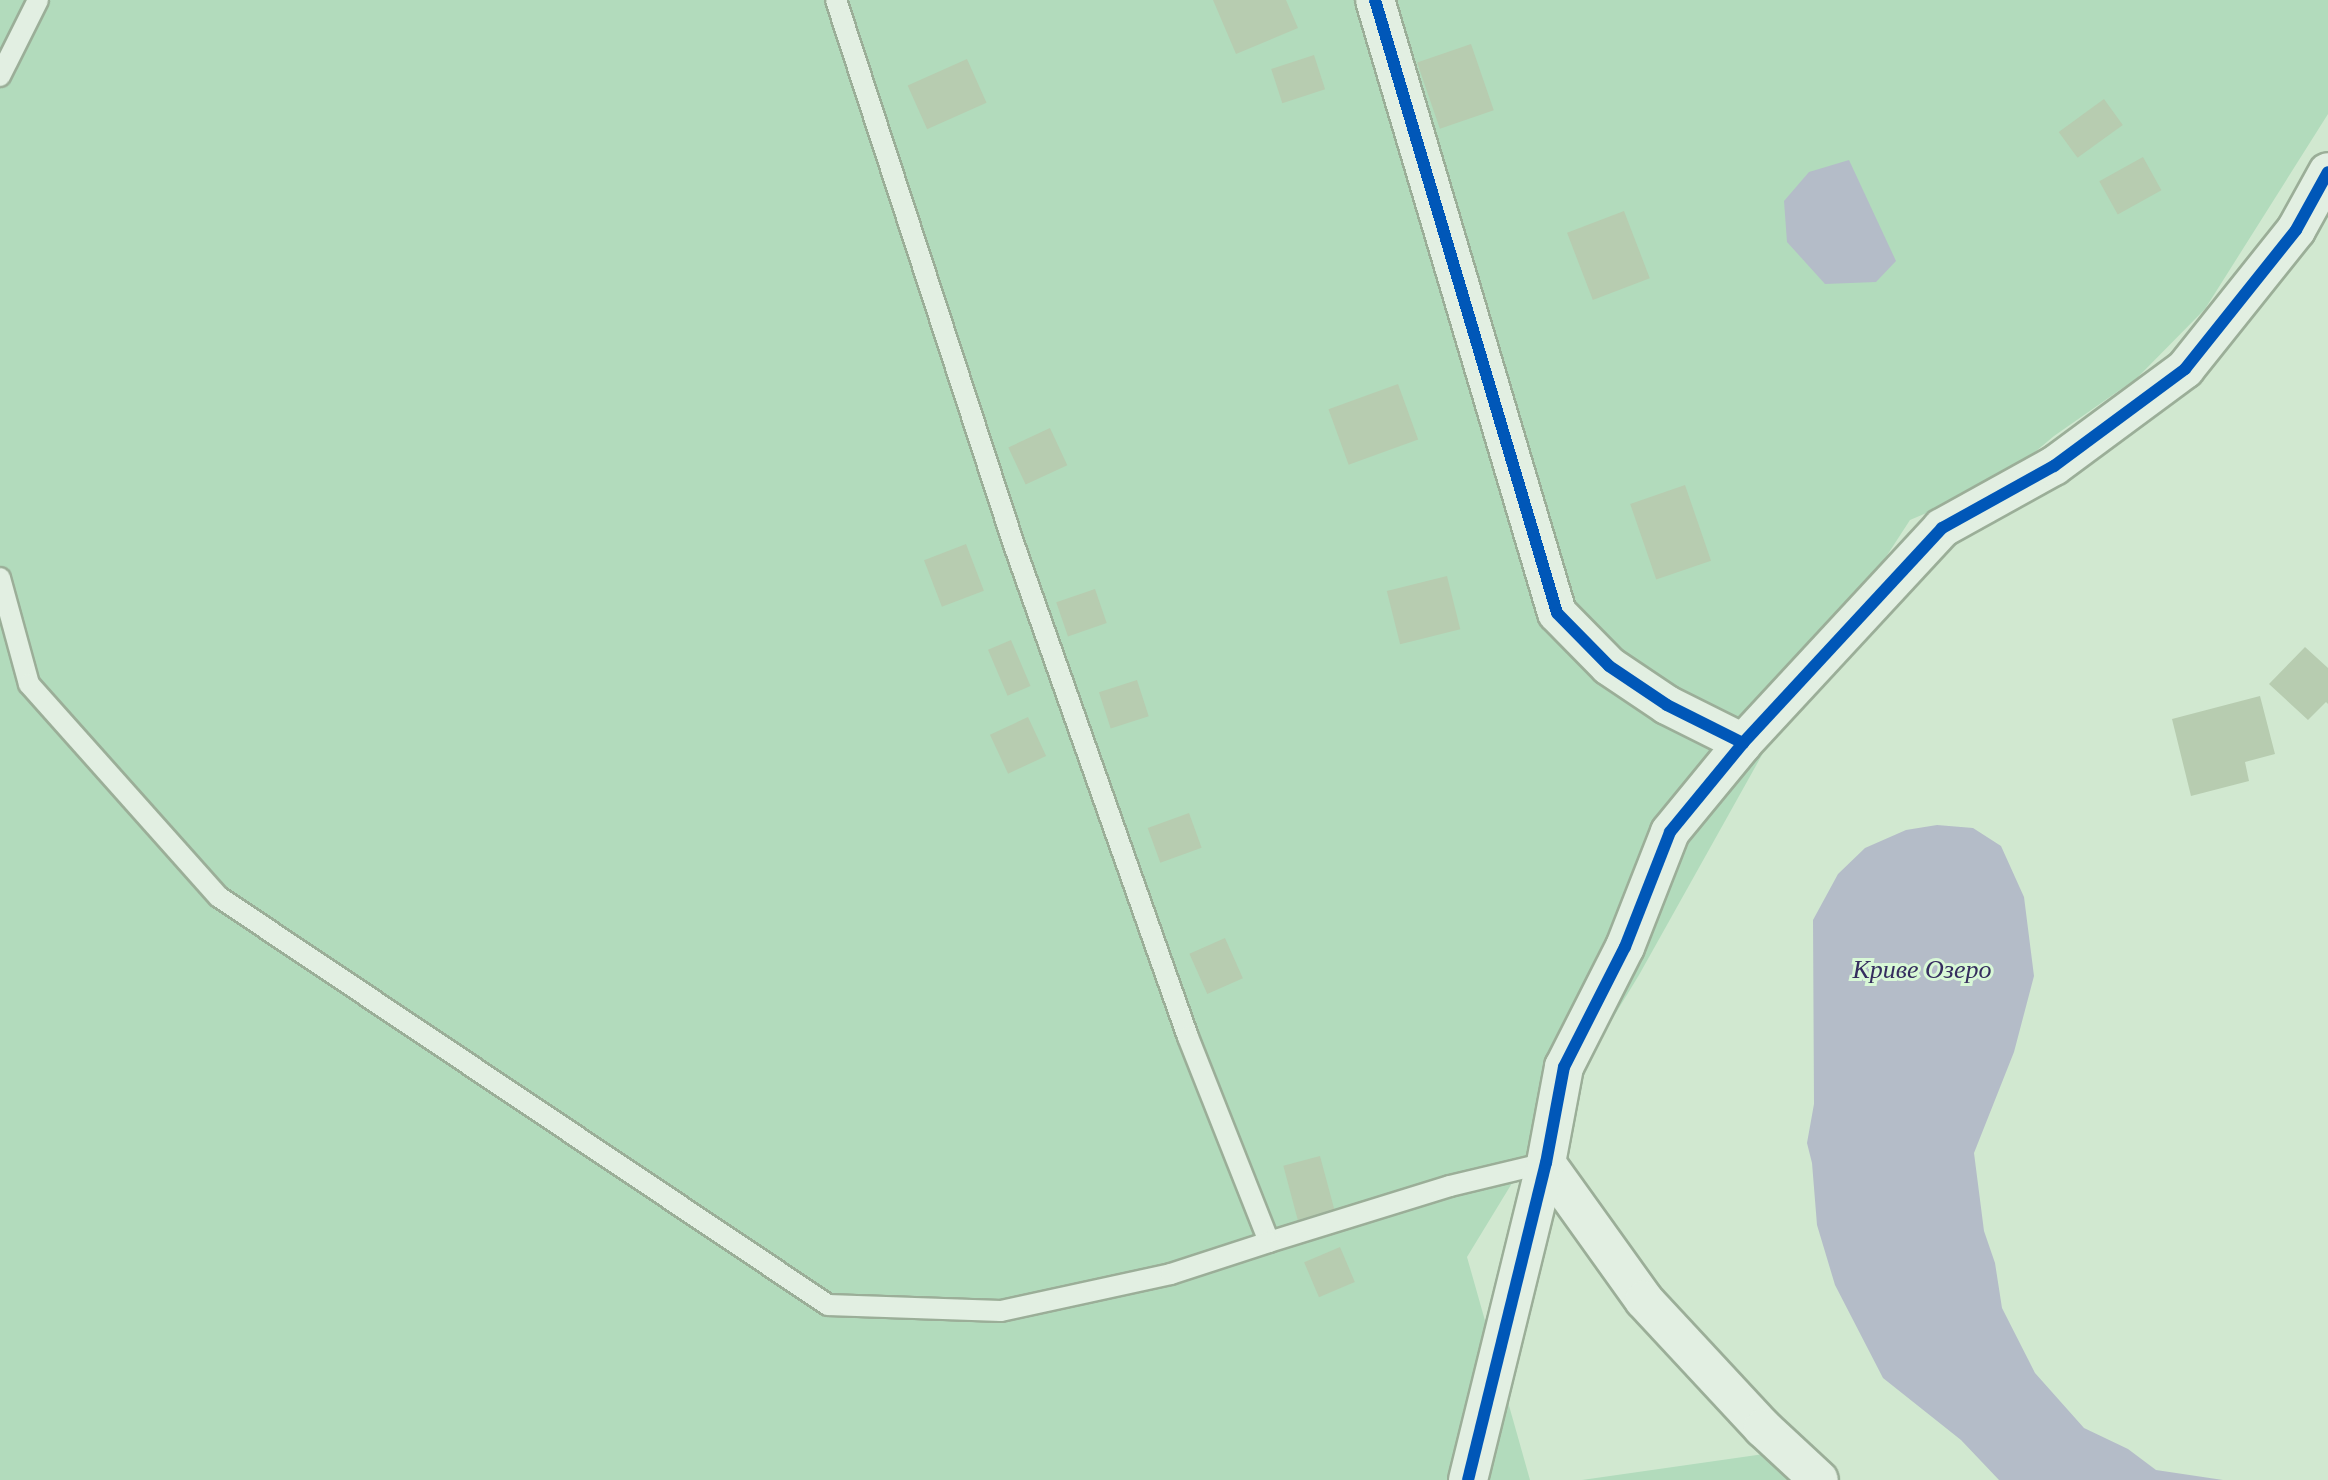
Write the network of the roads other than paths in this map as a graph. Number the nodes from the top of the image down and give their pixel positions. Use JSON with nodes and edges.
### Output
{"nodes":[{"id":1,"x":38,"y":0,"type":"edge"},
{"id":2,"x":836,"y":0,"type":"edge"},
{"id":3,"x":1375,"y":0,"type":"edge"},
{"id":4,"x":0,"y":76,"type":"edge"},
{"id":5,"x":2328,"y":172,"type":"edge"},
{"id":6,"x":0,"y":578,"type":"edge"},
{"id":7,"x":1743,"y":743,"type":"junction"},
{"id":8,"x":1546,"y":1163,"type":"junction"},
{"id":9,"x":1269,"y":1242,"type":"junction"},
{"id":10,"x":1468,"y":1480,"type":"edge"},
{"id":11,"x":1819,"y":1480,"type":"edge"}],
"edges":[{"from":1,"to":4,"type":"lane"},
{"from":2,"to":9,"type":"lane"},
{"from":3,"to":7,"type":"street"},
{"from":5,"to":7,"type":"street"},
{"from":6,"to":9,"type":"lane"},
{"from":7,"to":8,"type":"street"},
{"from":8,"to":9,"type":"lane"},
{"from":8,"to":10,"type":"street"},
{"from":8,"to":11,"type":"street"}]}
